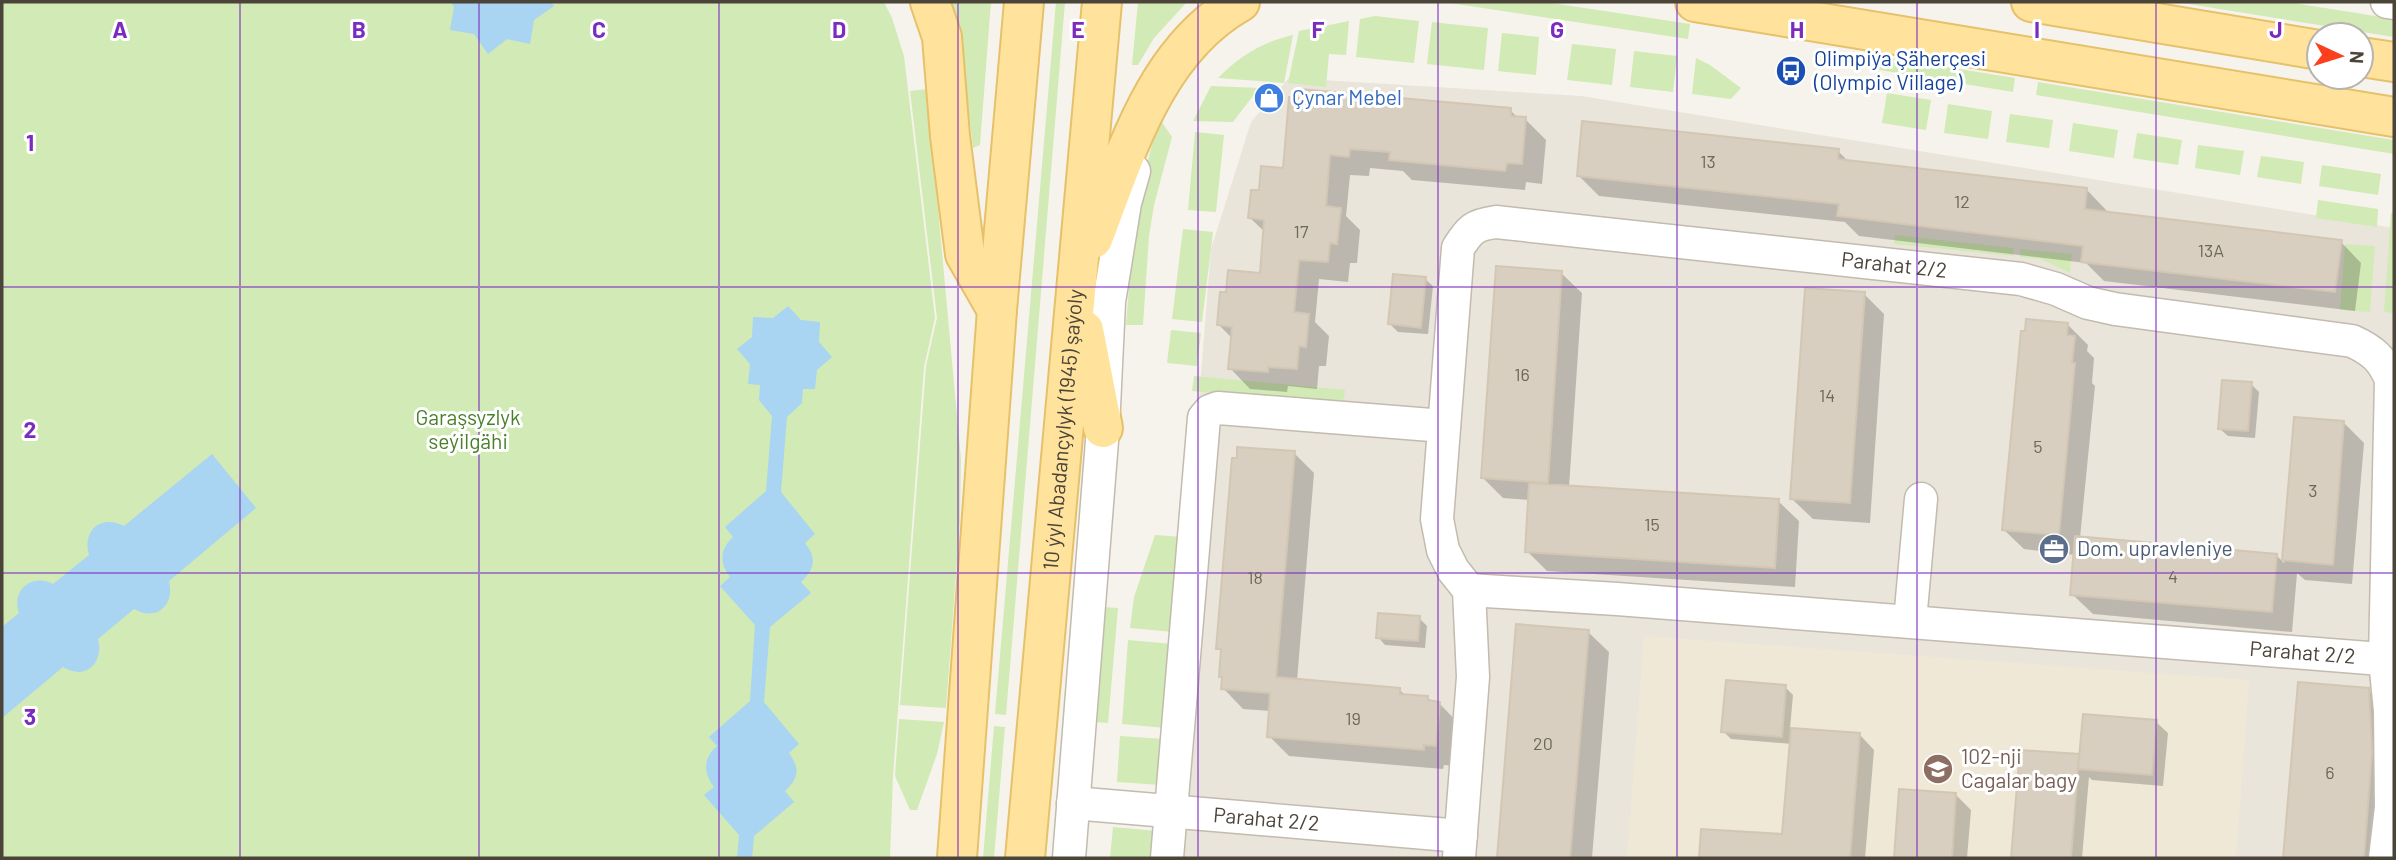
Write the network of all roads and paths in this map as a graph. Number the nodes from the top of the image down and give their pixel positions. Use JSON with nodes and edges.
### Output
{"nodes":[{"id":1,"x":930,"y":2,"type":"edge"},
{"id":2,"x":1024,"y":2,"type":"edge"},
{"id":3,"x":1102,"y":2,"type":"edge"},
{"id":4,"x":1240,"y":2,"type":"edge"},
{"id":5,"x":1695,"y":2,"type":"edge"},
{"id":6,"x":2031,"y":2,"type":"edge"},
{"id":7,"x":2387,"y":2,"type":"edge"},
{"id":8,"x":2394,"y":3,"type":"edge"},
{"id":9,"x":2305,"y":48,"type":"edge"},
{"id":10,"x":2375,"y":59,"type":"edge"},
{"id":11,"x":2394,"y":62,"type":"edge"},
{"id":12,"x":1155,"y":91,"type":"junction"},
{"id":13,"x":2394,"y":117,"type":"edge"},
{"id":14,"x":1075,"y":286,"type":"junction"},
{"id":15,"x":997,"y":310,"type":"junction"},
{"id":16,"x":1444,"y":426,"type":"junction"},
{"id":17,"x":1103,"y":428,"type":"junction"},
{"id":18,"x":1922,"y":499,"type":"dead end"},
{"id":19,"x":1469,"y":590,"type":"junction"},
{"id":20,"x":1910,"y":621,"type":"junction"},
{"id":21,"x":2390,"y":660,"type":"edge"},
{"id":22,"x":1073,"y":803,"type":"junction"},
{"id":23,"x":1171,"y":811,"type":"junction"},
{"id":24,"x":1460,"y":847,"type":"edge"},
{"id":25,"x":957,"y":858,"type":"edge"},
{"id":26,"x":1025,"y":858,"type":"edge"},
{"id":27,"x":1069,"y":858,"type":"edge"},
{"id":28,"x":1167,"y":858,"type":"edge"},
{"id":29,"x":2385,"y":858,"type":"edge"}],
"edges":[{"from":1,"to":15,"type":"main road"},
{"from":2,"to":15,"type":"main road"},
{"from":3,"to":14,"type":"main road","name":"10 ýyl Abadançylyk (1945) şaýoly"},
{"from":4,"to":12,"type":"main road"},
{"from":5,"to":13,"type":"main road"},
{"from":6,"to":9,"type":"main road"},
{"from":7,"to":8,"type":"street"},
{"from":10,"to":11,"type":"main road"},
{"from":12,"to":14,"type":"main road"},
{"from":12,"to":17,"type":"street","name":"10 ýyl Abadançylyk (1945) şaýoly"},
{"from":14,"to":17,"type":"main road"},
{"from":14,"to":26,"type":"main road","name":"10 ýyl Abadançylyk (1945) şaýoly"},
{"from":15,"to":25,"type":"main road"},
{"from":16,"to":19,"type":"street","name":"Parahat 2/2"},
{"from":16,"to":21,"type":"street","name":"Parahat 2/2"},
{"from":16,"to":23,"type":"street"},
{"from":17,"to":22,"type":"street","name":"10 ýyl Abadançylyk (1945) şaýoly"},
{"from":18,"to":20,"type":"street"},
{"from":19,"to":20,"type":"street","name":"Parahat 2/2"},
{"from":19,"to":24,"type":"street","name":"Parahat 2/2"},
{"from":20,"to":21,"type":"street","name":"Parahat 2/2"},
{"from":21,"to":29,"type":"street"},
{"from":22,"to":23,"type":"street","name":"Parahat 2/2"},
{"from":22,"to":27,"type":"street","name":"10 ýyl Abadançylyk (1945) şaýoly"},
{"from":23,"to":24,"type":"street","name":"Parahat 2/2"},
{"from":23,"to":28,"type":"street"}]}
